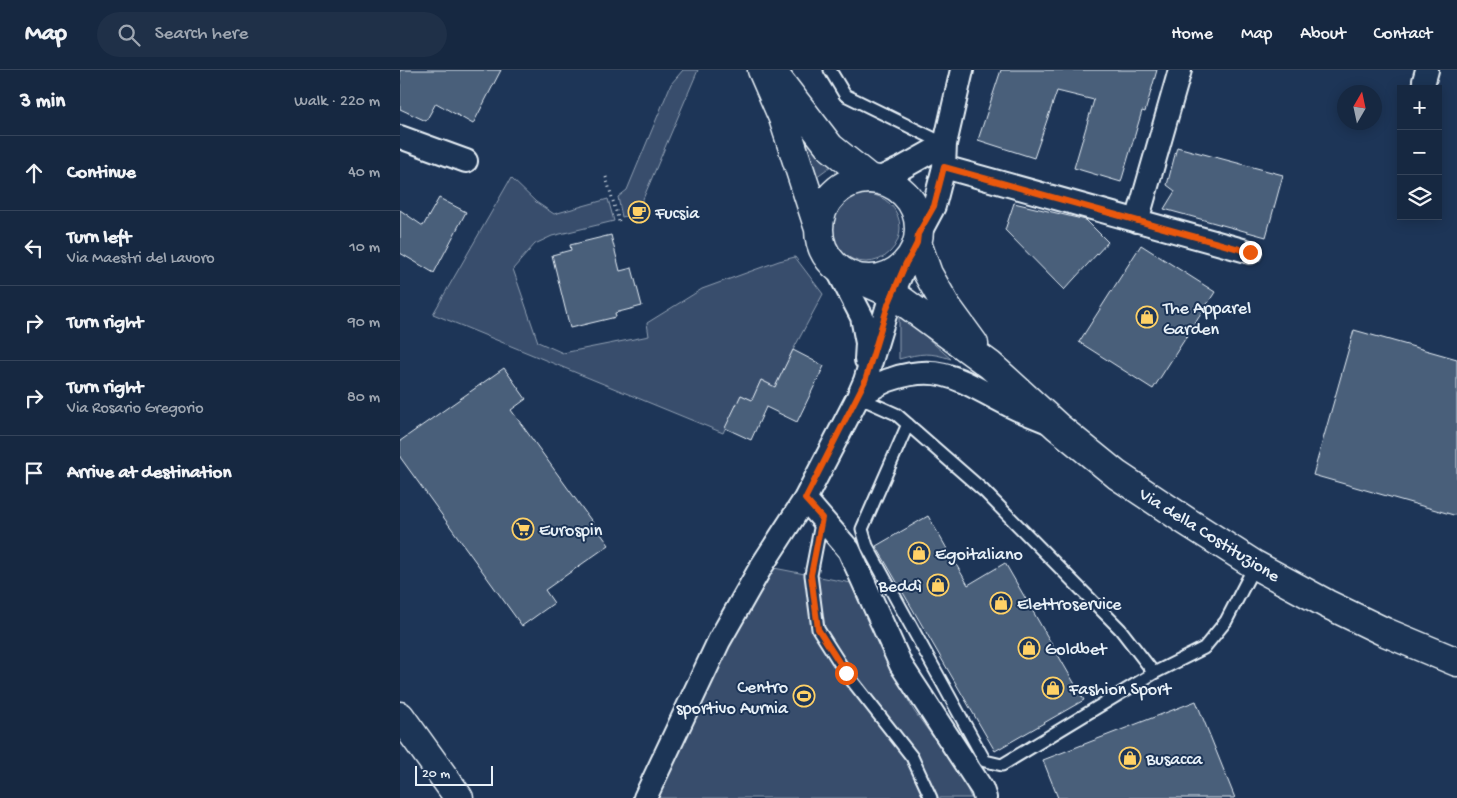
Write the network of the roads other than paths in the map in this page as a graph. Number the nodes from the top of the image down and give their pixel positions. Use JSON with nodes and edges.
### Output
{"nodes":[{"id":1,"x":762,"y":70,"type":"edge"},
{"id":2,"x":772,"y":70,"type":"edge"},
{"id":3,"x":830,"y":70,"type":"edge"},
{"id":4,"x":962,"y":70,"type":"edge"},
{"id":5,"x":1180,"y":70,"type":"edge"},
{"id":6,"x":400,"y":137,"type":"edge"},
{"id":7,"x":945,"y":144,"type":"junction"},
{"id":8,"x":466,"y":161,"type":"dead end"},
{"id":9,"x":944,"y":167,"type":"junction"},
{"id":10,"x":873,"y":179,"type":"junction"},
{"id":11,"x":1137,"y":221,"type":"junction"},
{"id":12,"x":819,"y":229,"type":"junction"},
{"id":13,"x":914,"y":247,"type":"junction"},
{"id":14,"x":1250,"y":252,"type":"dead end"},
{"id":15,"x":846,"y":272,"type":"junction"},
{"id":16,"x":893,"y":294,"type":"junction"},
{"id":17,"x":990,"y":365,"type":"junction"},
{"id":18,"x":861,"y":389,"type":"junction"},
{"id":19,"x":908,"y":424,"type":"junction"},
{"id":20,"x":1058,"y":427,"type":"junction"},
{"id":21,"x":805,"y":499,"type":"junction"},
{"id":22,"x":822,"y":518,"type":"junction"},
{"id":23,"x":1255,"y":565,"type":"junction"},
{"id":24,"x":1457,"y":662,"type":"edge"},
{"id":25,"x":1154,"y":673,"type":"junction"},
{"id":26,"x":400,"y":716,"type":"edge"},
{"id":27,"x":459,"y":798,"type":"edge"},
{"id":28,"x":645,"y":798,"type":"edge"},
{"id":29,"x":931,"y":798,"type":"edge"},
{"id":30,"x":985,"y":798,"type":"edge"}],
"edges":[{"from":1,"to":12,"type":"main road"},
{"from":2,"to":10,"type":"main road"},
{"from":3,"to":7,"type":"lane"},
{"from":4,"to":7,"type":"street"},
{"from":5,"to":11,"type":"street"},
{"from":6,"to":8,"type":"street"},
{"from":7,"to":9,"type":"street"},
{"from":7,"to":10,"type":"street"},
{"from":9,"to":11,"type":"street"},
{"from":9,"to":13,"type":"street"},
{"from":10,"to":12,"type":"main road"},
{"from":10,"to":13,"type":"main road"},
{"from":11,"to":14,"type":"street"},
{"from":12,"to":15,"type":"main road"},
{"from":13,"to":15,"type":"main road"},
{"from":13,"to":16,"type":"street"},
{"from":13,"to":17,"type":"main road"},
{"from":15,"to":16,"type":"main road"},
{"from":15,"to":18,"type":"street"},
{"from":16,"to":17,"type":"main road"},
{"from":16,"to":18,"type":"street"},
{"from":17,"to":20,"type":"main road","name":"Via della Costituzione"},
{"from":18,"to":19,"type":"lane"},
{"from":18,"to":20,"type":"street"},
{"from":18,"to":21,"type":"street"},
{"from":19,"to":25,"type":"lane"},
{"from":19,"to":25,"type":"lane"},
{"from":20,"to":23,"type":"main road","name":"Via della Costituzione"},
{"from":21,"to":22,"type":"street"},
{"from":21,"to":28,"type":"street"},
{"from":22,"to":29,"type":"lane"},
{"from":22,"to":30,"type":"street"},
{"from":23,"to":24,"type":"main road","name":"Via della Costituzione"},
{"from":23,"to":25,"type":"lane"},
{"from":26,"to":27,"type":"main road"}]}
